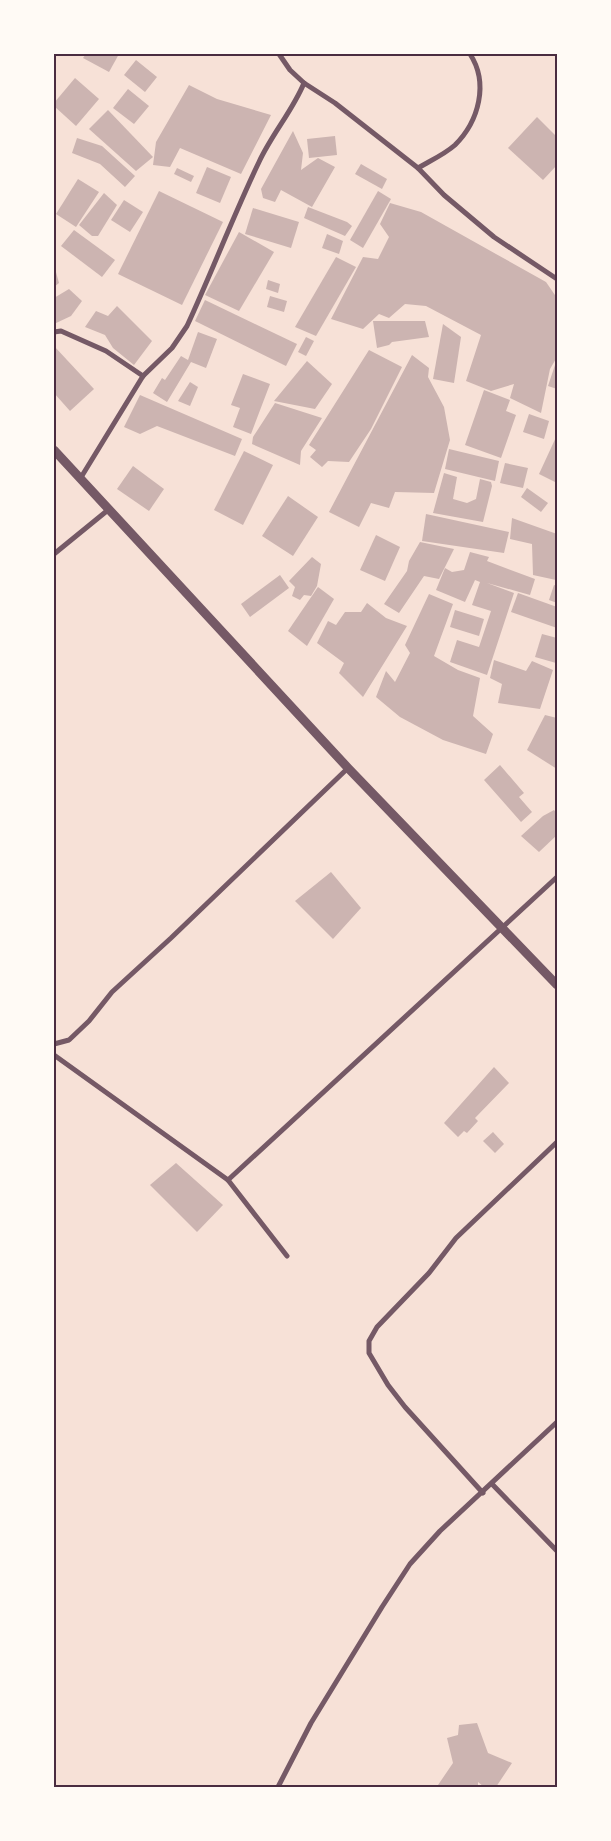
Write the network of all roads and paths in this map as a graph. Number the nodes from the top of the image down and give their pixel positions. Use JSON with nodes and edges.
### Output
{"nodes":[{"id":1,"x":279,"y":54,"type":"edge"},
{"id":2,"x":470,"y":54,"type":"edge"},
{"id":3,"x":304,"y":83,"type":"junction"},
{"id":4,"x":418,"y":168,"type":"junction"},
{"id":5,"x":557,"y":279,"type":"edge"},
{"id":6,"x":54,"y":332,"type":"edge"},
{"id":7,"x":143,"y":376,"type":"junction"},
{"id":8,"x":54,"y":450,"type":"edge"},
{"id":9,"x":80,"y":479,"type":"junction"},
{"id":10,"x":108,"y":510,"type":"junction"},
{"id":11,"x":54,"y":554,"type":"edge"},
{"id":12,"x":348,"y":768,"type":"junction"},
{"id":13,"x":557,"y":877,"type":"edge"},
{"id":14,"x":502,"y":926,"type":"junction"},
{"id":15,"x":557,"y":985,"type":"edge"},
{"id":16,"x":54,"y":1044,"type":"edge"},
{"id":17,"x":54,"y":1055,"type":"edge"},
{"id":18,"x":557,"y":1142,"type":"edge"},
{"id":19,"x":228,"y":1180,"type":"junction"},
{"id":20,"x":287,"y":1256,"type":"dead end"},
{"id":21,"x":557,"y":1422,"type":"edge"},
{"id":22,"x":492,"y":1484,"type":"junction"},
{"id":23,"x":483,"y":1493,"type":"junction"},
{"id":24,"x":557,"y":1551,"type":"edge"},
{"id":25,"x":278,"y":1787,"type":"edge"}],
"edges":[{"from":1,"to":3,"type":"street"},
{"from":2,"to":4,"type":"street"},
{"from":3,"to":4,"type":"street"},
{"from":3,"to":7,"type":"street"},
{"from":4,"to":5,"type":"street"},
{"from":6,"to":7,"type":"street"},
{"from":7,"to":9,"type":"street"},
{"from":8,"to":9,"type":"street"},
{"from":9,"to":10,"type":"street"},
{"from":10,"to":11,"type":"street"},
{"from":10,"to":12,"type":"street"},
{"from":12,"to":14,"type":"street"},
{"from":12,"to":16,"type":"street"},
{"from":13,"to":14,"type":"street"},
{"from":14,"to":15,"type":"street"},
{"from":14,"to":19,"type":"street"},
{"from":17,"to":19,"type":"street"},
{"from":18,"to":23,"type":"street"},
{"from":19,"to":20,"type":"street"},
{"from":21,"to":22,"type":"street"},
{"from":22,"to":23,"type":"street"},
{"from":22,"to":24,"type":"street"},
{"from":23,"to":25,"type":"street"}]}
